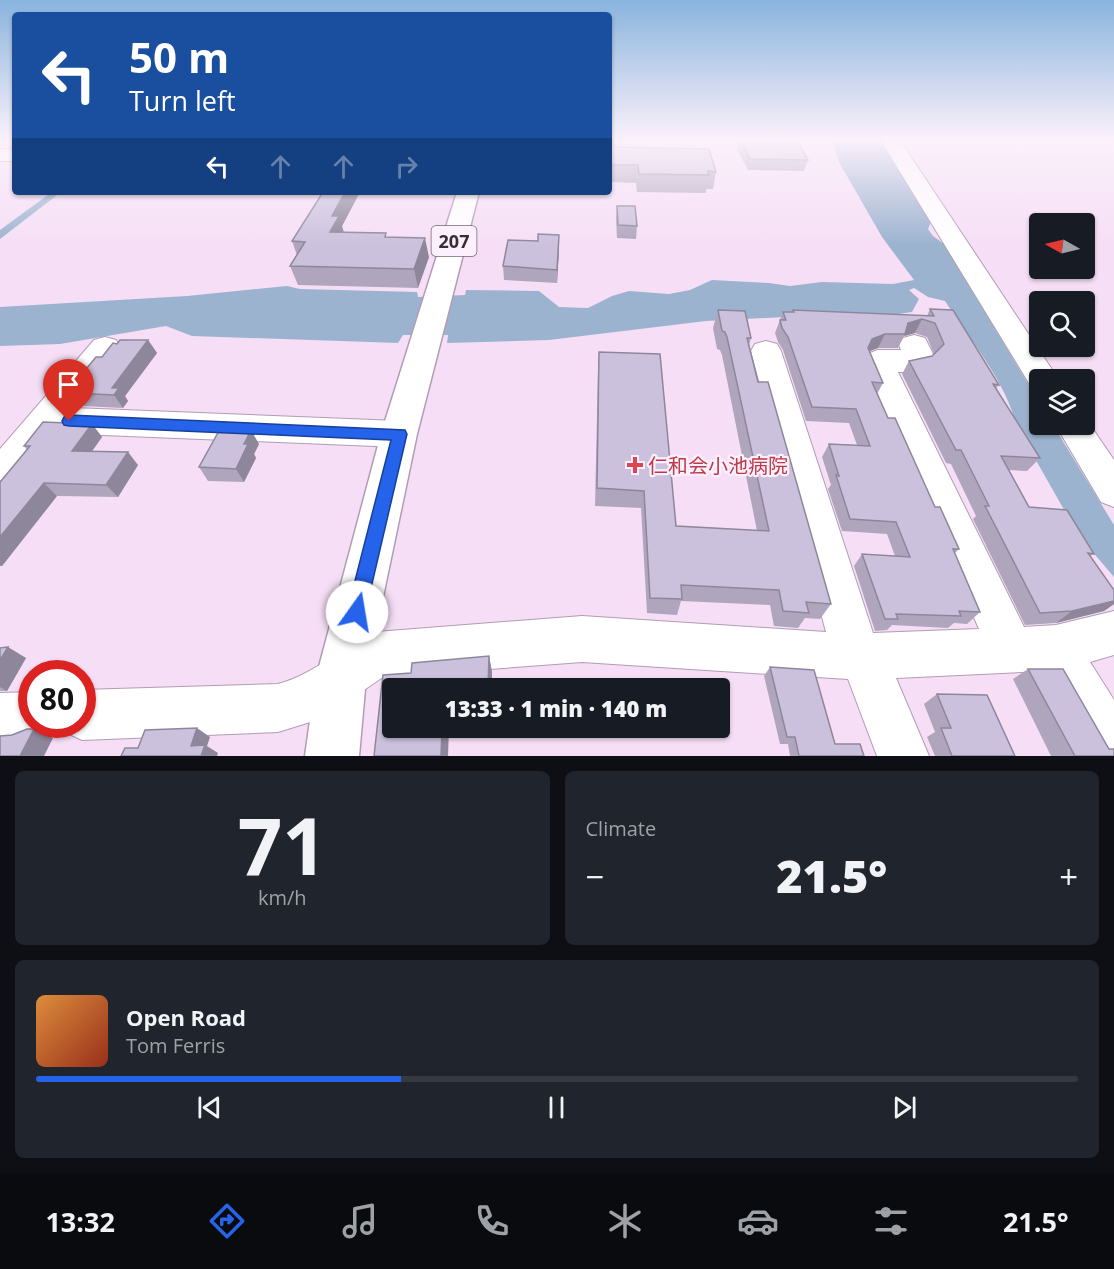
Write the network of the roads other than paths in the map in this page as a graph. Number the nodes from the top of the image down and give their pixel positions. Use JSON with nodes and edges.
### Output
{"nodes":[{"id":1,"x":912,"y":174,"type":"edge"},
{"id":2,"x":467,"y":195,"type":"edge"},
{"id":3,"x":914,"y":345,"type":"dead end"},
{"id":4,"x":105,"y":347,"type":"dead end"},
{"id":5,"x":766,"y":351,"type":"dead end"},
{"id":6,"x":1036,"y":369,"type":"edge"},
{"id":7,"x":45,"y":420,"type":"junction"},
{"id":8,"x":399,"y":434,"type":"junction"},
{"id":9,"x":1079,"y":435,"type":"edge"},
{"id":10,"x":0,"y":475,"type":"edge"},
{"id":11,"x":1114,"y":490,"type":"edge"},
{"id":12,"x":1114,"y":633,"type":"edge"},
{"id":13,"x":1034,"y":649,"type":"junction"},
{"id":14,"x":860,"y":657,"type":"junction"},
{"id":15,"x":341,"y":678,"type":"junction"},
{"id":16,"x":96,"y":714,"type":"edge"},
{"id":17,"x":18,"y":717,"type":"edge"},
{"id":18,"x":0,"y":718,"type":"edge"},
{"id":19,"x":1114,"y":747,"type":"edge"},
{"id":20,"x":313,"y":756,"type":"edge"},
{"id":21,"x":332,"y":756,"type":"edge"},
{"id":22,"x":903,"y":756,"type":"edge"}],
"edges":[{"from":1,"to":6,"type":"street"},
{"from":2,"to":8,"type":"highway","number":"207"},
{"from":3,"to":13,"type":"street"},
{"from":4,"to":7,"type":"street"},
{"from":5,"to":14,"type":"street"},
{"from":7,"to":8,"type":"street"},
{"from":7,"to":10,"type":"street"},
{"from":8,"to":15,"type":"highway","number":"207"},
{"from":9,"to":11,"type":"street"},
{"from":12,"to":13,"type":"street"},
{"from":13,"to":14,"type":"street"},
{"from":13,"to":19,"type":"street"},
{"from":14,"to":15,"type":"street"},
{"from":14,"to":22,"type":"street"},
{"from":15,"to":16,"type":"street"},
{"from":15,"to":20,"type":"street"},
{"from":15,"to":21,"type":"highway","number":"207"},
{"from":17,"to":18,"type":"street"}]}
